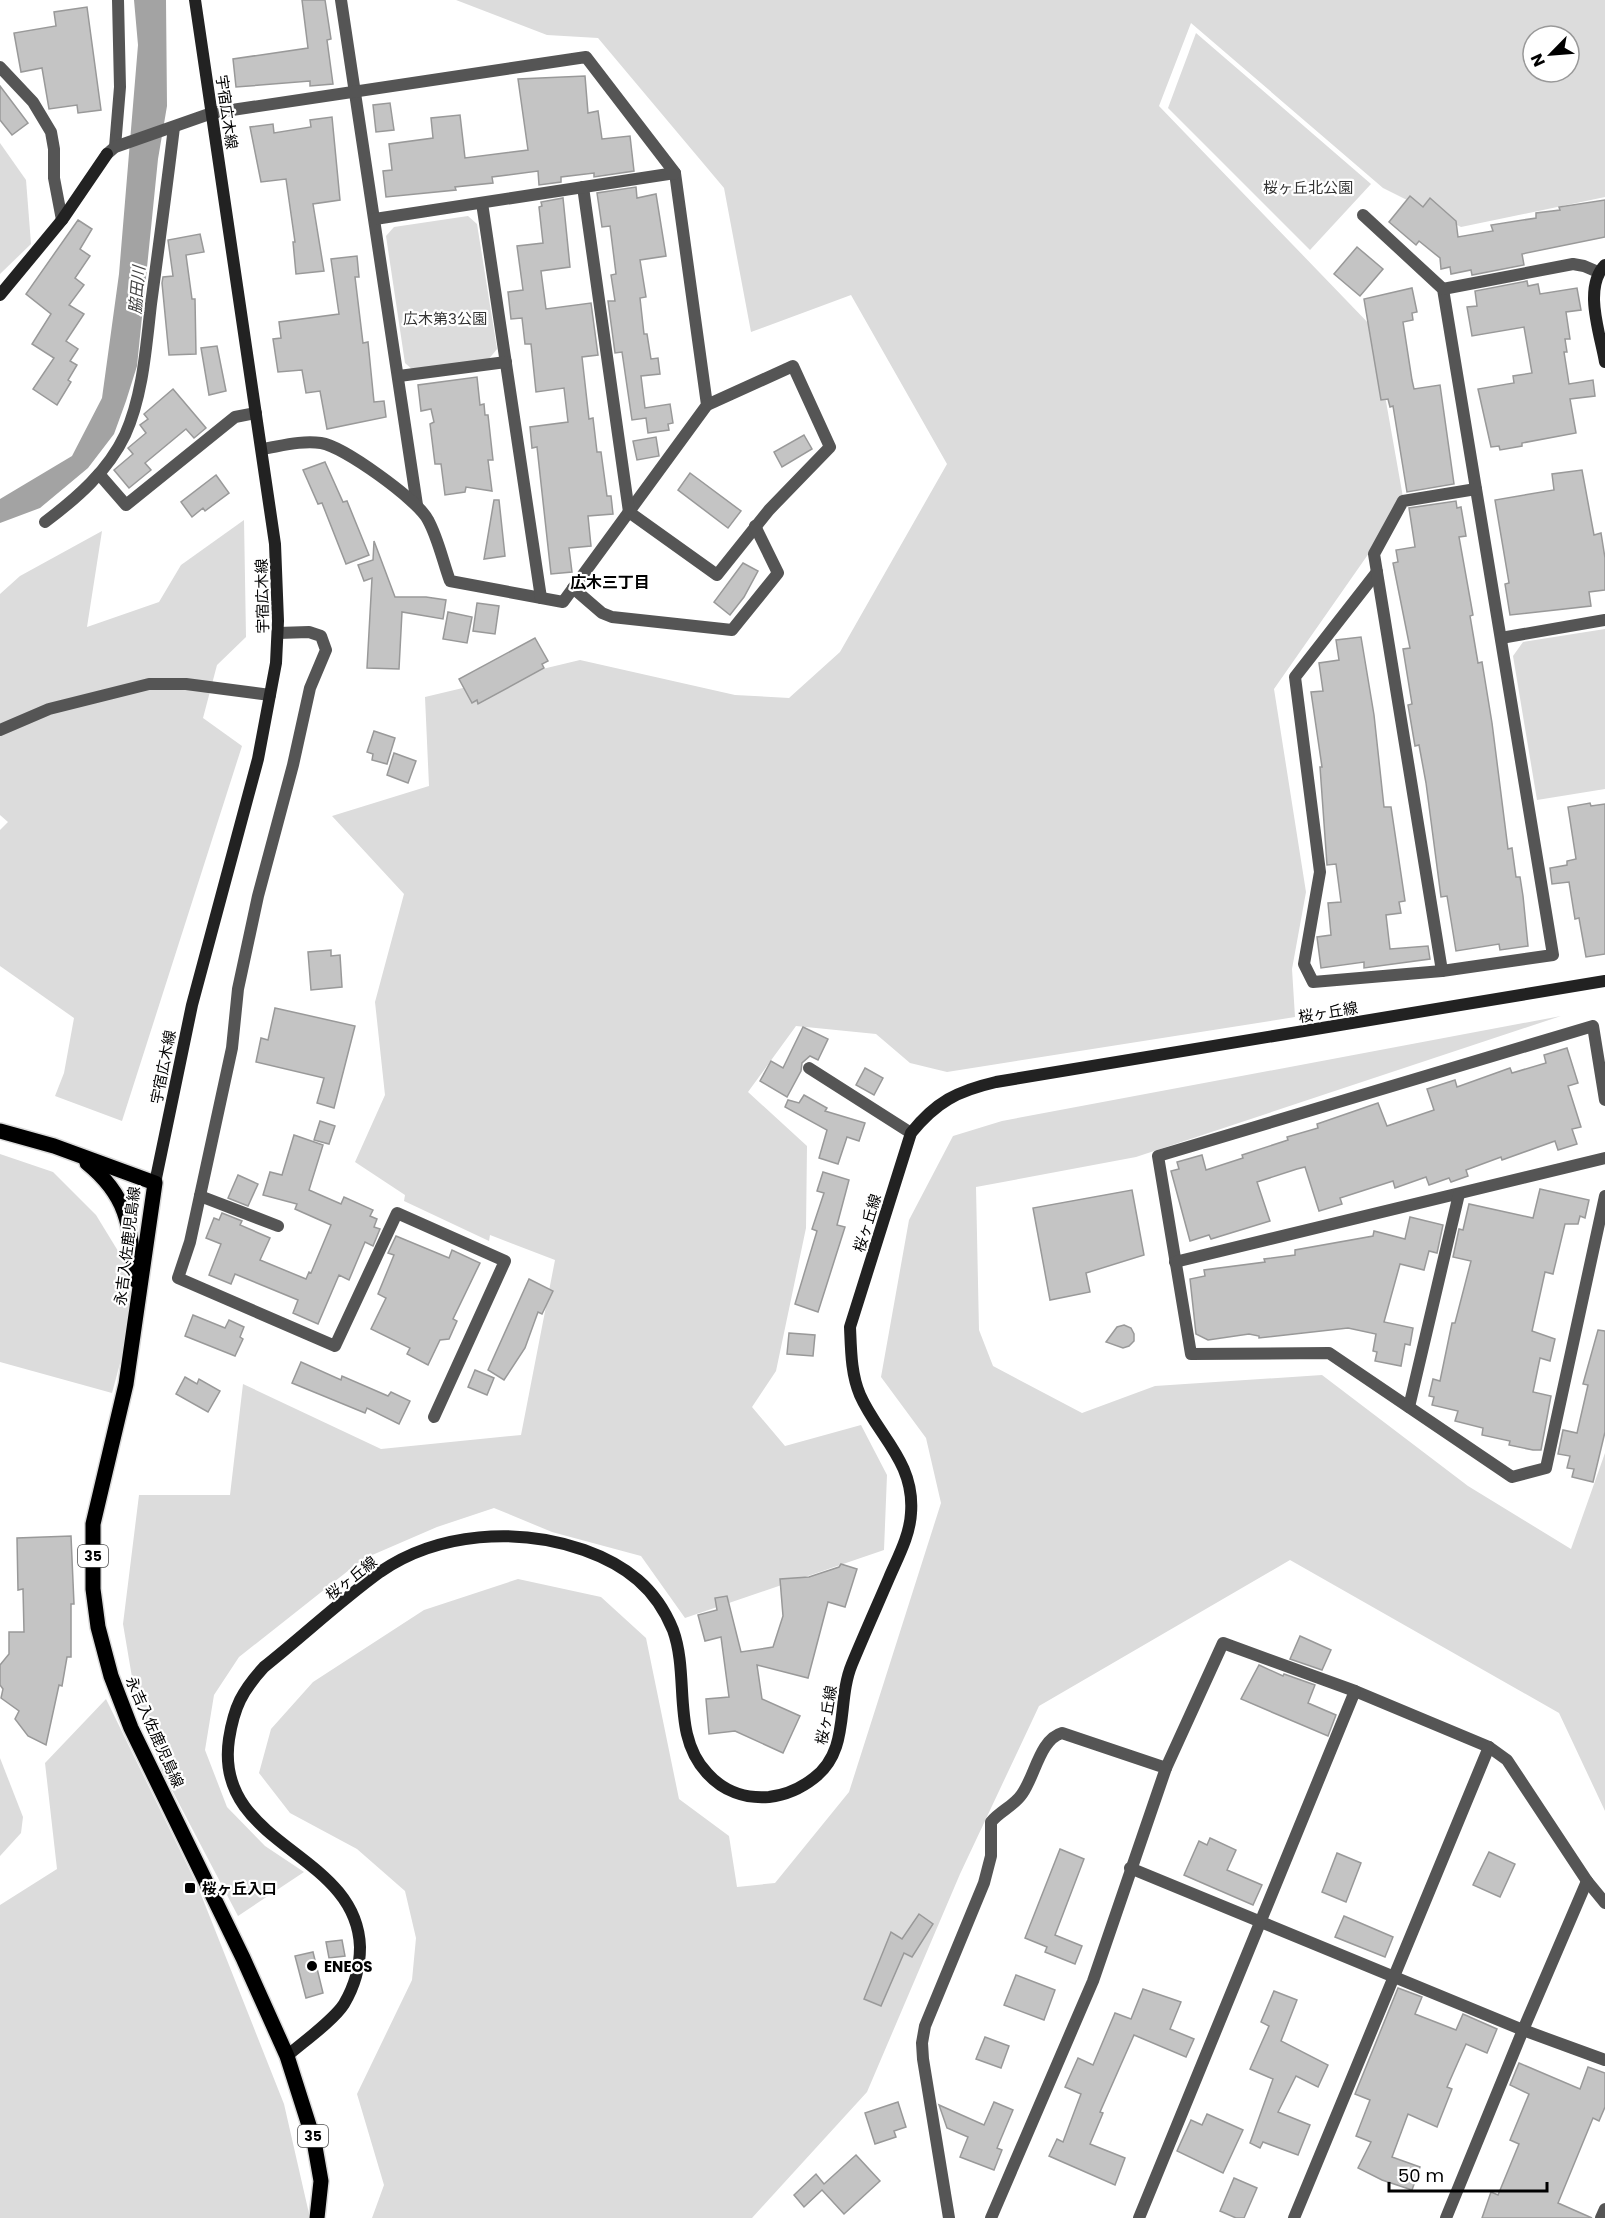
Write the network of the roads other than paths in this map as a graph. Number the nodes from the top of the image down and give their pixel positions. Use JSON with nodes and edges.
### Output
{"nodes":[{"id":1,"x":118,"y":0,"type":"edge"},
{"id":2,"x":195,"y":0,"type":"edge"},
{"id":3,"x":341,"y":0,"type":"edge"},
{"id":4,"x":0,"y":67,"type":"edge"},
{"id":5,"x":355,"y":90,"type":"junction"},
{"id":6,"x":212,"y":113,"type":"junction"},
{"id":7,"x":171,"y":128,"type":"junction"},
{"id":8,"x":116,"y":148,"type":"junction"},
{"id":9,"x":675,"y":173,"type":"junction"},
{"id":10,"x":583,"y":187,"type":"junction"},
{"id":11,"x":482,"y":203,"type":"junction"},
{"id":12,"x":1363,"y":215,"type":"dead end"},
{"id":13,"x":375,"y":219,"type":"junction"},
{"id":14,"x":62,"y":220,"type":"junction"},
{"id":15,"x":1602,"y":268,"type":"edge"},
{"id":16,"x":1443,"y":289,"type":"junction"},
{"id":17,"x":0,"y":295,"type":"edge"},
{"id":18,"x":506,"y":362,"type":"junction"},
{"id":19,"x":1605,"y":362,"type":"edge"},
{"id":20,"x":399,"y":376,"type":"junction"},
{"id":21,"x":707,"y":405,"type":"junction"},
{"id":22,"x":256,"y":413,"type":"junction"},
{"id":23,"x":261,"y":449,"type":"junction"},
{"id":24,"x":99,"y":474,"type":"junction"},
{"id":25,"x":1476,"y":489,"type":"junction"},
{"id":26,"x":417,"y":506,"type":"junction"},
{"id":27,"x":629,"y":512,"type":"junction"},
{"id":28,"x":45,"y":522,"type":"dead end"},
{"id":29,"x":754,"y":526,"type":"junction"},
{"id":30,"x":1377,"y":572,"type":"junction"},
{"id":31,"x":573,"y":588,"type":"junction"},
{"id":32,"x":541,"y":598,"type":"junction"},
{"id":33,"x":1605,"y":620,"type":"edge"},
{"id":34,"x":278,"y":633,"type":"junction"},
{"id":35,"x":1501,"y":638,"type":"junction"},
{"id":36,"x":270,"y":695,"type":"junction"},
{"id":37,"x":0,"y":730,"type":"edge"},
{"id":38,"x":1442,"y":971,"type":"junction"},
{"id":39,"x":1605,"y":981,"type":"edge"},
{"id":40,"x":809,"y":1068,"type":"dead end"},
{"id":41,"x":1605,"y":1100,"type":"edge"},
{"id":42,"x":0,"y":1131,"type":"edge"},
{"id":43,"x":911,"y":1133,"type":"junction"},
{"id":44,"x":77,"y":1155,"type":"junction"},
{"id":45,"x":1605,"y":1158,"type":"edge"},
{"id":46,"x":155,"y":1183,"type":"junction"},
{"id":47,"x":1459,"y":1194,"type":"junction"},
{"id":48,"x":201,"y":1196,"type":"junction"},
{"id":49,"x":1605,"y":1196,"type":"edge"},
{"id":50,"x":278,"y":1226,"type":"dead end"},
{"id":51,"x":1175,"y":1262,"type":"junction"},
{"id":52,"x":137,"y":1306,"type":"junction"},
{"id":53,"x":1409,"y":1407,"type":"junction"},
{"id":54,"x":434,"y":1417,"type":"dead end"},
{"id":55,"x":1355,"y":1691,"type":"junction"},
{"id":56,"x":1489,"y":1747,"type":"junction"},
{"id":57,"x":1166,"y":1768,"type":"junction"},
{"id":58,"x":1130,"y":1868,"type":"junction"},
{"id":59,"x":1587,"y":1881,"type":"junction"},
{"id":60,"x":1605,"y":1903,"type":"edge"},
{"id":61,"x":1258,"y":1923,"type":"junction"},
{"id":62,"x":1392,"y":1977,"type":"junction"},
{"id":63,"x":1522,"y":2030,"type":"junction"},
{"id":64,"x":287,"y":2056,"type":"junction"},
{"id":65,"x":1605,"y":2060,"type":"edge"},
{"id":66,"x":1605,"y":2209,"type":"edge"},
{"id":67,"x":317,"y":2218,"type":"edge"},
{"id":68,"x":950,"y":2218,"type":"edge"},
{"id":69,"x":991,"y":2218,"type":"edge"},
{"id":70,"x":1139,"y":2218,"type":"edge"},
{"id":71,"x":1294,"y":2218,"type":"edge"},
{"id":72,"x":1446,"y":2218,"type":"edge"},
{"id":73,"x":1601,"y":2218,"type":"edge"}],
"edges":[{"from":1,"to":8,"type":"street"},
{"from":2,"to":6,"type":"street","name":"宇宿広木線"},
{"from":3,"to":5,"type":"street"},
{"from":4,"to":14,"type":"street"},
{"from":5,"to":6,"type":"street"},
{"from":5,"to":9,"type":"street"},
{"from":5,"to":13,"type":"street"},
{"from":6,"to":7,"type":"street"},
{"from":6,"to":22,"type":"street","name":"宇宿広木線"},
{"from":7,"to":8,"type":"street"},
{"from":7,"to":24,"type":"street"},
{"from":8,"to":14,"type":"street"},
{"from":9,"to":10,"type":"street"},
{"from":9,"to":21,"type":"street"},
{"from":10,"to":11,"type":"street"},
{"from":10,"to":27,"type":"street"},
{"from":11,"to":13,"type":"street"},
{"from":11,"to":18,"type":"street"},
{"from":12,"to":16,"type":"street"},
{"from":13,"to":20,"type":"street"},
{"from":14,"to":17,"type":"street"},
{"from":15,"to":16,"type":"street"},
{"from":15,"to":19,"type":"street"},
{"from":16,"to":25,"type":"street"},
{"from":18,"to":20,"type":"street"},
{"from":18,"to":32,"type":"street"},
{"from":20,"to":26,"type":"street"},
{"from":21,"to":27,"type":"street"},
{"from":21,"to":29,"type":"street"},
{"from":22,"to":23,"type":"street","name":"宇宿広木線"},
{"from":22,"to":24,"type":"street"},
{"from":23,"to":26,"type":"street"},
{"from":23,"to":34,"type":"street","name":"宇宿広木線"},
{"from":24,"to":28,"type":"street"},
{"from":25,"to":30,"type":"street"},
{"from":25,"to":35,"type":"street"},
{"from":26,"to":32,"type":"street"},
{"from":27,"to":29,"type":"street"},
{"from":27,"to":31,"type":"street"},
{"from":29,"to":31,"type":"street"},
{"from":30,"to":38,"type":"street"},
{"from":30,"to":38,"type":"street"},
{"from":31,"to":32,"type":"street"},
{"from":33,"to":35,"type":"street"},
{"from":34,"to":36,"type":"street","name":"宇宿広木線"},
{"from":34,"to":48,"type":"street"},
{"from":35,"to":38,"type":"street"},
{"from":36,"to":37,"type":"street"},
{"from":36,"to":46,"type":"street","name":"宇宿広木線"},
{"from":39,"to":43,"type":"street","name":"桜ヶ丘線"},
{"from":40,"to":43,"type":"street"},
{"from":41,"to":51,"type":"street"},
{"from":42,"to":44,"type":"main road","name":"永吉入佐鹿児島線"},
{"from":43,"to":64,"type":"street","name":"桜ヶ丘線"},
{"from":44,"to":46,"type":"main road","name":"永吉入佐鹿児島線"},
{"from":44,"to":52,"type":"main road"},
{"from":45,"to":47,"type":"street"},
{"from":46,"to":52,"type":"main road","name":"永吉入佐鹿児島線","number":"35"},
{"from":47,"to":51,"type":"street"},
{"from":47,"to":53,"type":"street"},
{"from":48,"to":50,"type":"street"},
{"from":48,"to":54,"type":"street"},
{"from":49,"to":53,"type":"street"},
{"from":51,"to":53,"type":"street"},
{"from":52,"to":64,"type":"main road","name":"永吉入佐鹿児島線","number":"35"},
{"from":55,"to":56,"type":"street"},
{"from":55,"to":57,"type":"street"},
{"from":55,"to":61,"type":"street"},
{"from":56,"to":59,"type":"street"},
{"from":56,"to":62,"type":"street"},
{"from":57,"to":58,"type":"street"},
{"from":57,"to":68,"type":"street"},
{"from":58,"to":61,"type":"street"},
{"from":58,"to":69,"type":"street"},
{"from":59,"to":60,"type":"street"},
{"from":59,"to":63,"type":"street"},
{"from":61,"to":62,"type":"street"},
{"from":61,"to":70,"type":"street"},
{"from":62,"to":63,"type":"street"},
{"from":62,"to":71,"type":"street"},
{"from":63,"to":65,"type":"street"},
{"from":63,"to":72,"type":"street"},
{"from":64,"to":67,"type":"main road","name":"永吉入佐鹿児島線","number":"35"},
{"from":66,"to":73,"type":"street"}]}
